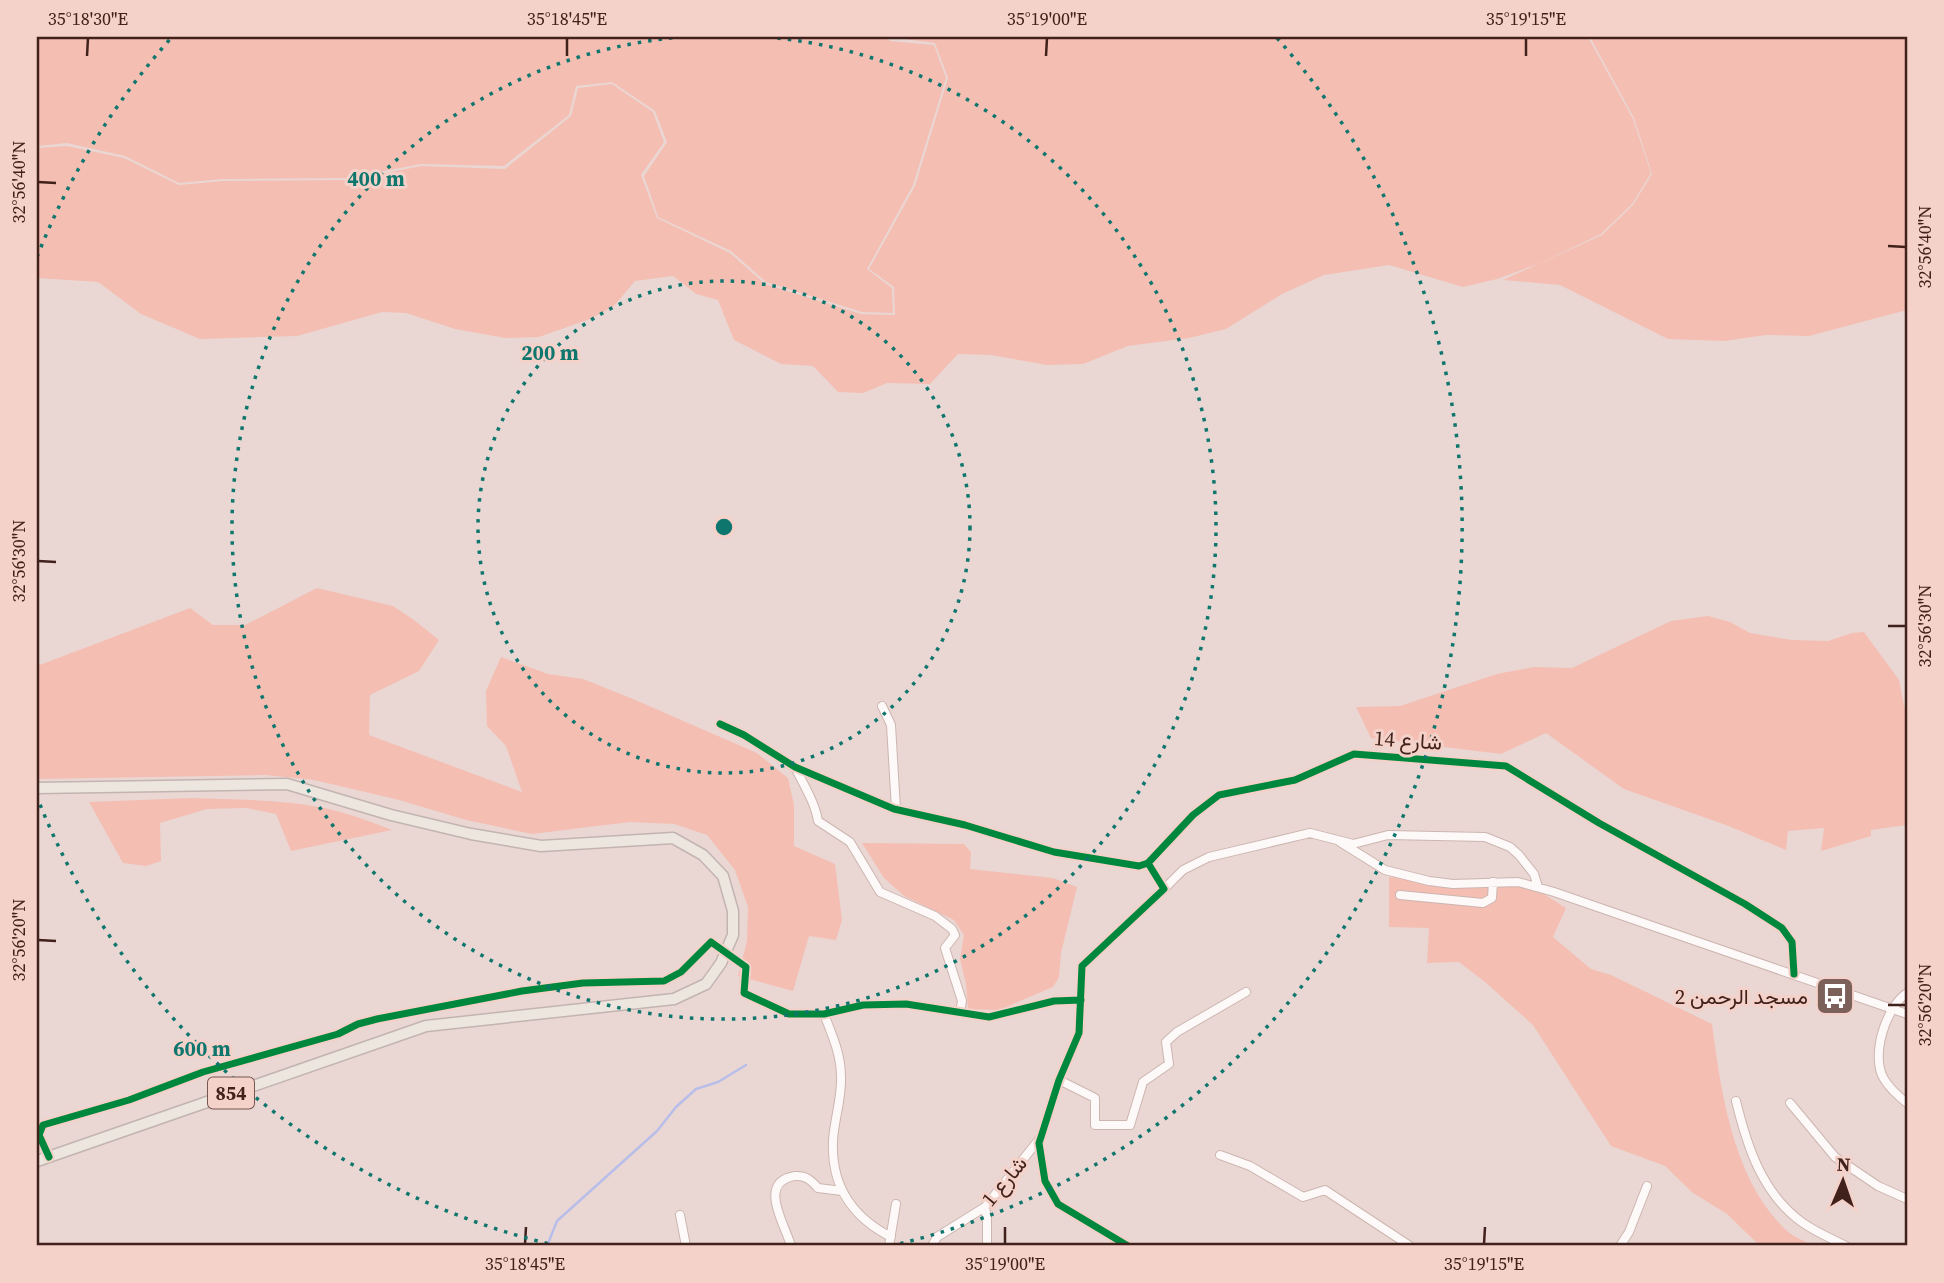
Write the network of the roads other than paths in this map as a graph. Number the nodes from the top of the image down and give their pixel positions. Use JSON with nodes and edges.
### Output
{"nodes":[{"id":1,"x":882,"y":706,"type":"dead end"},
{"id":2,"x":720,"y":724,"type":"dead end"},
{"id":3,"x":795,"y":767,"type":"junction"},
{"id":4,"x":37,"y":788,"type":"edge"},
{"id":5,"x":897,"y":809,"type":"junction"},
{"id":6,"x":1340,"y":842,"type":"junction"},
{"id":7,"x":1149,"y":863,"type":"junction"},
{"id":8,"x":1493,"y":882,"type":"junction"},
{"id":9,"x":1538,"y":887,"type":"junction"},
{"id":10,"x":1164,"y":889,"type":"junction"},
{"id":11,"x":1400,"y":895,"type":"dead end"},
{"id":12,"x":711,"y":942,"type":"dead end"},
{"id":13,"x":746,"y":967,"type":"tunnel mouth"},
{"id":14,"x":1794,"y":974,"type":"junction"},
{"id":15,"x":1246,"y":992,"type":"dead end"},
{"id":16,"x":1907,"y":993,"type":"edge"},
{"id":17,"x":1081,"y":1000,"type":"junction"},
{"id":18,"x":1892,"y":1009,"type":"junction"},
{"id":19,"x":960,"y":1012,"type":"junction"},
{"id":20,"x":824,"y":1014,"type":"junction"},
{"id":21,"x":1907,"y":1014,"type":"edge"},
{"id":22,"x":1059,"y":1080,"type":"junction"},
{"id":23,"x":1736,"y":1101,"type":"dead end"},
{"id":24,"x":1790,"y":1103,"type":"dead end"},
{"id":25,"x":1907,"y":1103,"type":"edge"},
{"id":26,"x":1041,"y":1137,"type":"junction"},
{"id":27,"x":1220,"y":1155,"type":"dead end"},
{"id":28,"x":49,"y":1157,"type":"junction"},
{"id":29,"x":37,"y":1161,"type":"edge"},
{"id":30,"x":1647,"y":1186,"type":"dead end"},
{"id":31,"x":842,"y":1191,"type":"junction"},
{"id":32,"x":1907,"y":1199,"type":"edge"},
{"id":33,"x":896,"y":1204,"type":"dead end"},
{"id":34,"x":985,"y":1207,"type":"junction"},
{"id":35,"x":680,"y":1215,"type":"dead end"},
{"id":36,"x":891,"y":1237,"type":"junction"},
{"id":37,"x":686,"y":1246,"type":"edge"},
{"id":38,"x":791,"y":1246,"type":"edge"},
{"id":39,"x":889,"y":1246,"type":"edge"},
{"id":40,"x":932,"y":1246,"type":"edge"},
{"id":41,"x":987,"y":1246,"type":"edge"},
{"id":42,"x":1128,"y":1246,"type":"edge"},
{"id":43,"x":1410,"y":1246,"type":"edge"},
{"id":44,"x":1620,"y":1246,"type":"edge"},
{"id":45,"x":1846,"y":1246,"type":"edge"}],
"edges":[{"from":1,"to":5,"type":"street"},
{"from":2,"to":3,"type":"street"},
{"from":3,"to":5,"type":"street"},
{"from":3,"to":19,"type":"street"},
{"from":4,"to":28,"type":"main road","number":"854"},
{"from":5,"to":7,"type":"street"},
{"from":6,"to":8,"type":"street"},
{"from":6,"to":9,"type":"street"},
{"from":6,"to":10,"type":"street"},
{"from":7,"to":10,"type":"street"},
{"from":7,"to":14,"type":"street","name":"شارع 14"},
{"from":8,"to":9,"type":"street"},
{"from":8,"to":11,"type":"street"},
{"from":9,"to":14,"type":"street"},
{"from":10,"to":17,"type":"street"},
{"from":12,"to":28,"type":"street"},
{"from":13,"to":20,"type":"street"},
{"from":14,"to":18,"type":"street"},
{"from":15,"to":22,"type":"street"},
{"from":16,"to":18,"type":"street"},
{"from":17,"to":19,"type":"street"},
{"from":17,"to":22,"type":"street"},
{"from":18,"to":21,"type":"street"},
{"from":18,"to":25,"type":"street"},
{"from":19,"to":20,"type":"street"},
{"from":20,"to":31,"type":"street"},
{"from":22,"to":26,"type":"street"},
{"from":23,"to":45,"type":"street"},
{"from":24,"to":32,"type":"street"},
{"from":26,"to":34,"type":"street","name":"شارع 1"},
{"from":26,"to":42,"type":"street"},
{"from":27,"to":43,"type":"street"},
{"from":28,"to":29,"type":"main road","number":"854"},
{"from":30,"to":44,"type":"street"},
{"from":31,"to":36,"type":"street"},
{"from":31,"to":38,"type":"street"},
{"from":33,"to":36,"type":"street"},
{"from":34,"to":40,"type":"street","name":"شارع 1"},
{"from":34,"to":41,"type":"street"},
{"from":35,"to":37,"type":"street"},
{"from":36,"to":39,"type":"street"}]}
